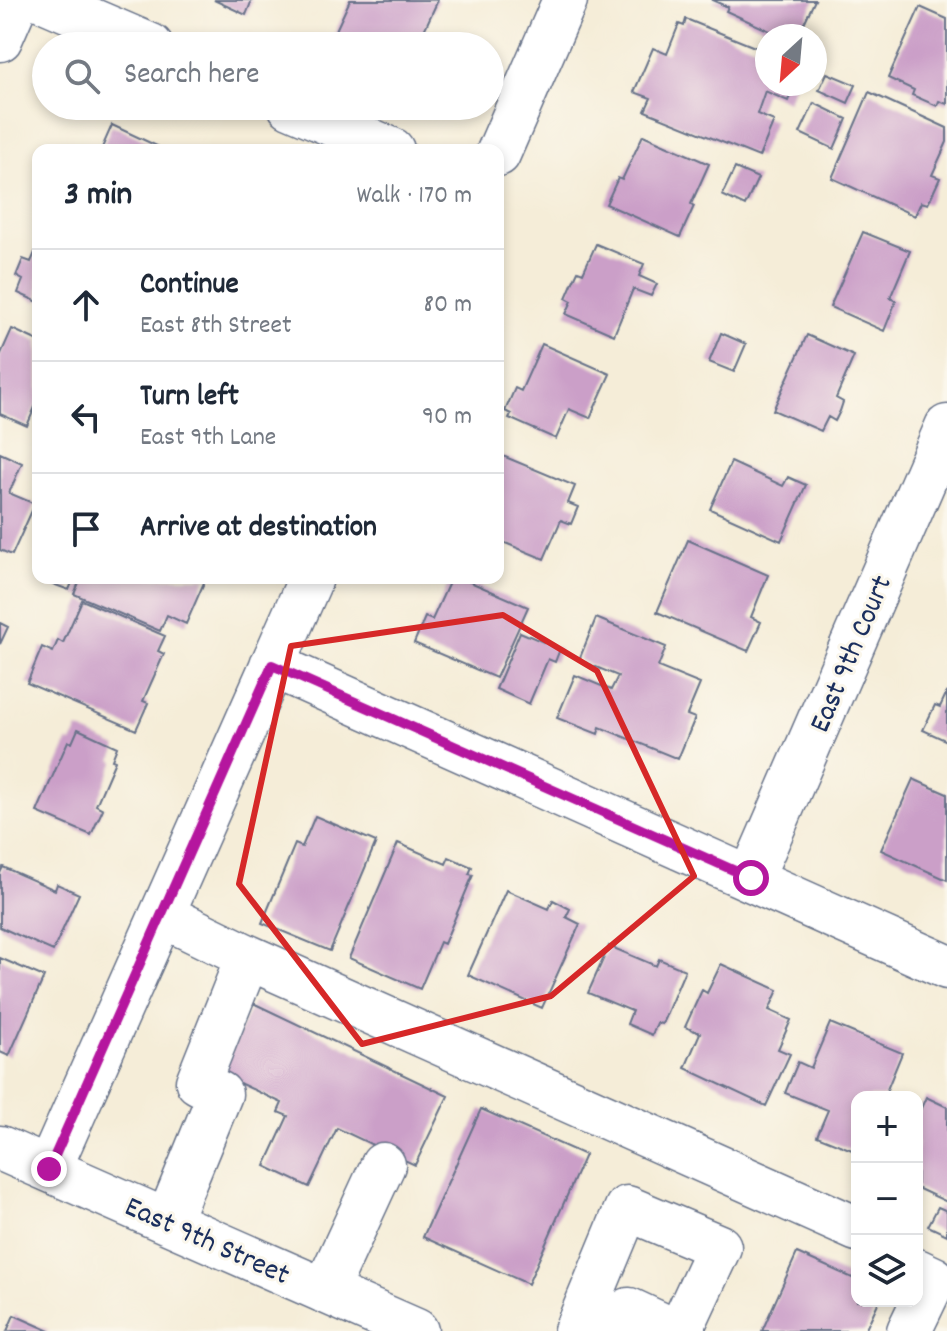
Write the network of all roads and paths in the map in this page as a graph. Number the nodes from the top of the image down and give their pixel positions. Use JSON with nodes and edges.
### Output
{"nodes":[{"id":1,"x":17,"y":0,"type":"edge"},
{"id":2,"x":44,"y":0,"type":"edge"},
{"id":3,"x":565,"y":0,"type":"edge"},
{"id":4,"x":118,"y":32,"type":"edge"},
{"id":5,"x":0,"y":39,"type":"edge"},
{"id":6,"x":322,"y":120,"type":"edge"},
{"id":7,"x":378,"y":144,"type":"edge"},
{"id":8,"x":502,"y":144,"type":"edge"},
{"id":9,"x":947,"y":427,"type":"edge"},
{"id":10,"x":308,"y":584,"type":"edge"},
{"id":11,"x":272,"y":665,"type":"junction"},
{"id":12,"x":751,"y":878,"type":"junction"},
{"id":13,"x":162,"y":915,"type":"junction"},
{"id":14,"x":248,"y":957,"type":"junction"},
{"id":15,"x":947,"y":967,"type":"edge"},
{"id":16,"x":0,"y":1148,"type":"edge"},
{"id":17,"x":383,"y":1165,"type":"dead end"},
{"id":18,"x":49,"y":1169,"type":"junction"},
{"id":19,"x":168,"y":1221,"type":"junction"},
{"id":20,"x":849,"y":1236,"type":"edge"},
{"id":21,"x":923,"y":1258,"type":"edge"},
{"id":22,"x":947,"y":1269,"type":"edge"},
{"id":23,"x":923,"y":1274,"type":"edge"},
{"id":24,"x":325,"y":1291,"type":"junction"},
{"id":25,"x":923,"y":1302,"type":"edge"},
{"id":26,"x":921,"y":1307,"type":"edge"},
{"id":27,"x":416,"y":1331,"type":"edge"},
{"id":28,"x":576,"y":1331,"type":"edge"},
{"id":29,"x":619,"y":1331,"type":"edge"},
{"id":30,"x":677,"y":1331,"type":"edge"},
{"id":31,"x":909,"y":1331,"type":"edge"}],
"edges":[{"from":1,"to":5,"type":"street"},
{"from":2,"to":4,"type":"street"},
{"from":3,"to":8,"type":"street"},
{"from":6,"to":7,"type":"street"},
{"from":9,"to":12,"type":"street","name":"East 9th Court"},
{"from":10,"to":11,"type":"street"},
{"from":11,"to":12,"type":"street"},
{"from":11,"to":13,"type":"street"},
{"from":12,"to":15,"type":"street"},
{"from":13,"to":14,"type":"street"},
{"from":13,"to":18,"type":"street"},
{"from":14,"to":19,"type":"street"},
{"from":14,"to":20,"type":"street"},
{"from":16,"to":18,"type":"street","name":"East 9th Street"},
{"from":17,"to":24,"type":"street"},
{"from":18,"to":19,"type":"street","name":"East 9th Street"},
{"from":19,"to":24,"type":"street","name":"East 9th Street"},
{"from":21,"to":22,"type":"street"},
{"from":23,"to":25,"type":"street"},
{"from":24,"to":27,"type":"street","name":"East 9th Street"},
{"from":26,"to":31,"type":"street"},
{"from":28,"to":30,"type":"street"},
{"from":29,"to":30,"type":"street"}]}
